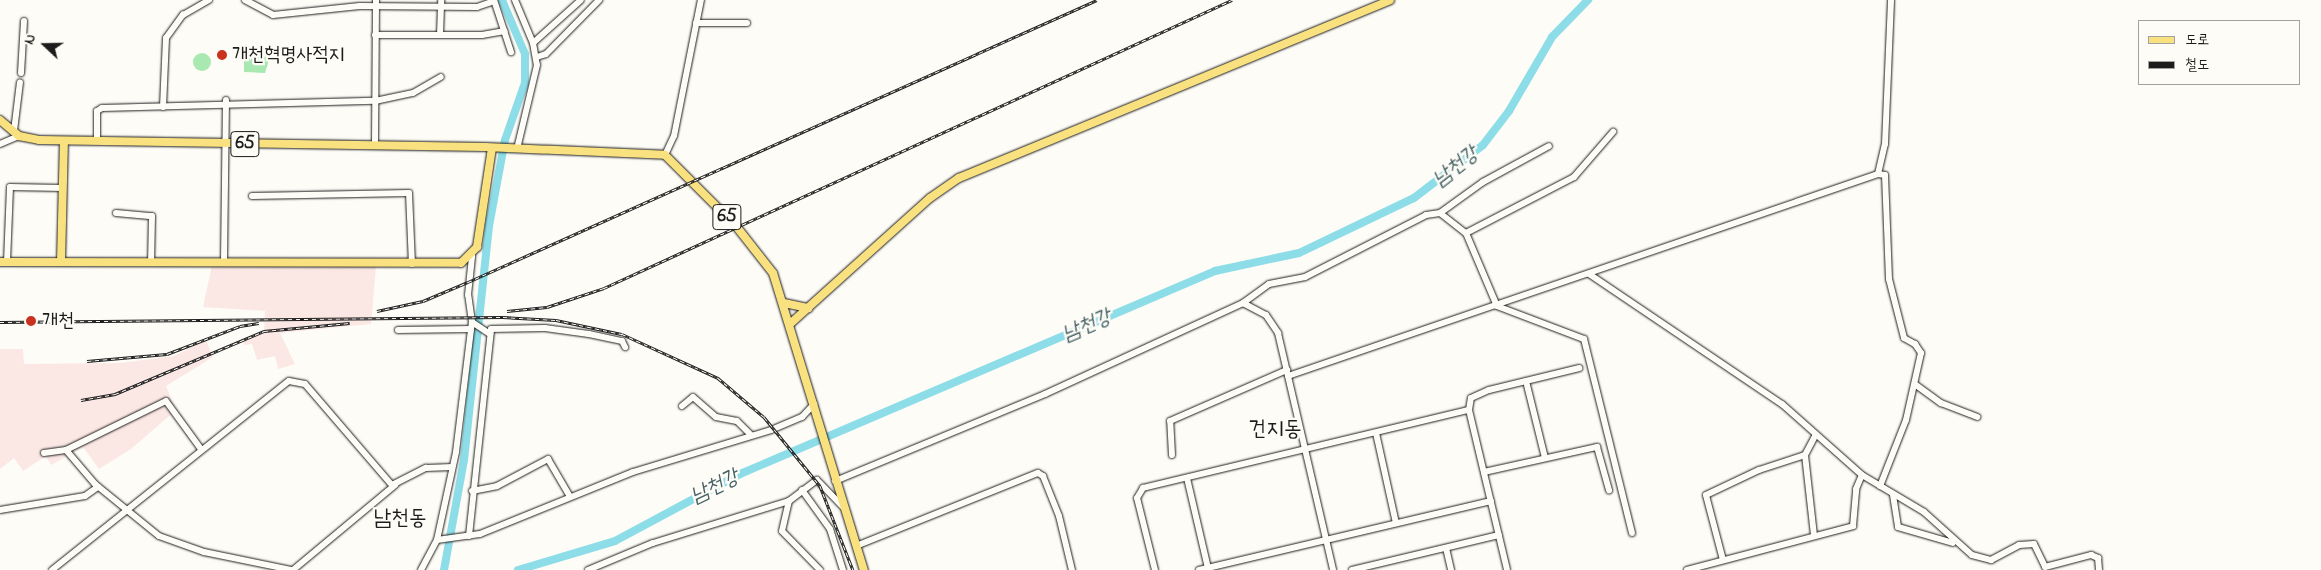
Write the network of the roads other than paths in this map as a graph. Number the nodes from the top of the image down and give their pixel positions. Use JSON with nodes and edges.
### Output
{"nodes":[{"id":1,"x":210,"y":0,"type":"edge"},
{"id":2,"x":245,"y":0,"type":"edge"},
{"id":3,"x":494,"y":0,"type":"edge"},
{"id":4,"x":599,"y":0,"type":"edge"},
{"id":5,"x":701,"y":0,"type":"edge"},
{"id":6,"x":1390,"y":0,"type":"edge"},
{"id":7,"x":1891,"y":0,"type":"edge"},
{"id":8,"x":517,"y":1,"type":"edge"},
{"id":9,"x":579,"y":1,"type":"edge"},
{"id":10,"x":376,"y":3,"type":"edge"},
{"id":11,"x":441,"y":4,"type":"edge"},
{"id":12,"x":24,"y":21,"type":"dead end"},
{"id":13,"x":696,"y":23,"type":"junction"},
{"id":14,"x":747,"y":23,"type":"dead end"},
{"id":15,"x":505,"y":31,"type":"junction"},
{"id":16,"x":376,"y":36,"type":"junction"},
{"id":17,"x":440,"y":36,"type":"junction"},
{"id":18,"x":533,"y":43,"type":"junction"},
{"id":19,"x":511,"y":52,"type":"dead end"},
{"id":20,"x":537,"y":57,"type":"junction"},
{"id":21,"x":21,"y":73,"type":"dead end"},
{"id":22,"x":442,"y":78,"type":"dead end"},
{"id":23,"x":20,"y":82,"type":"dead end"},
{"id":24,"x":375,"y":101,"type":"junction"},
{"id":25,"x":226,"y":104,"type":"junction"},
{"id":26,"x":163,"y":107,"type":"junction"},
{"id":27,"x":0,"y":120,"type":"edge"},
{"id":28,"x":1613,"y":132,"type":"dead end"},
{"id":29,"x":16,"y":133,"type":"junction"},
{"id":30,"x":64,"y":141,"type":"junction"},
{"id":31,"x":97,"y":141,"type":"junction"},
{"id":32,"x":0,"y":144,"type":"edge"},
{"id":33,"x":226,"y":144,"type":"junction"},
{"id":34,"x":375,"y":146,"type":"junction"},
{"id":35,"x":1549,"y":146,"type":"dead end"},
{"id":36,"x":494,"y":148,"type":"junction"},
{"id":37,"x":514,"y":149,"type":"junction"},
{"id":38,"x":665,"y":155,"type":"junction"},
{"id":39,"x":1878,"y":174,"type":"junction"},
{"id":40,"x":63,"y":188,"type":"junction"},
{"id":41,"x":252,"y":196,"type":"dead end"},
{"id":42,"x":116,"y":213,"type":"dead end"},
{"id":43,"x":1440,"y":213,"type":"junction"},
{"id":44,"x":1466,"y":233,"type":"junction"},
{"id":45,"x":472,"y":256,"type":"junction"},
{"id":46,"x":4,"y":262,"type":"edge"},
{"id":47,"x":61,"y":262,"type":"junction"},
{"id":48,"x":224,"y":262,"type":"junction"},
{"id":49,"x":151,"y":263,"type":"junction"},
{"id":50,"x":412,"y":264,"type":"junction"},
{"id":51,"x":1589,"y":274,"type":"junction"},
{"id":52,"x":784,"y":303,"type":"junction"},
{"id":53,"x":1243,"y":303,"type":"junction"},
{"id":54,"x":1497,"y":306,"type":"junction"},
{"id":55,"x":808,"y":308,"type":"junction"},
{"id":56,"x":472,"y":322,"type":"junction"},
{"id":57,"x":791,"y":323,"type":"junction"},
{"id":58,"x":398,"y":330,"type":"dead end"},
{"id":59,"x":471,"y":330,"type":"junction"},
{"id":60,"x":490,"y":334,"type":"junction"},
{"id":61,"x":625,"y":347,"type":"dead end"},
{"id":62,"x":1579,"y":368,"type":"dead end"},
{"id":63,"x":1287,"y":373,"type":"junction"},
{"id":64,"x":1526,"y":381,"type":"junction"},
{"id":65,"x":1916,"y":386,"type":"junction"},
{"id":66,"x":814,"y":404,"type":"junction"},
{"id":67,"x":682,"y":406,"type":"dead end"},
{"id":68,"x":1469,"y":410,"type":"junction"},
{"id":69,"x":1977,"y":417,"type":"dead end"},
{"id":70,"x":1376,"y":433,"type":"junction"},
{"id":71,"x":751,"y":435,"type":"junction"},
{"id":72,"x":1815,"y":436,"type":"junction"},
{"id":73,"x":201,"y":449,"type":"junction"},
{"id":74,"x":66,"y":450,"type":"junction"},
{"id":75,"x":1305,"y":450,"type":"junction"},
{"id":76,"x":44,"y":454,"type":"dead end"},
{"id":77,"x":1172,"y":455,"type":"dead end"},
{"id":78,"x":1804,"y":455,"type":"junction"},
{"id":79,"x":1545,"y":458,"type":"junction"},
{"id":80,"x":452,"y":467,"type":"junction"},
{"id":81,"x":1484,"y":472,"type":"junction"},
{"id":82,"x":1862,"y":476,"type":"junction"},
{"id":83,"x":1187,"y":478,"type":"junction"},
{"id":84,"x":835,"y":481,"type":"junction"},
{"id":85,"x":395,"y":485,"type":"junction"},
{"id":86,"x":1880,"y":486,"type":"junction"},
{"id":87,"x":98,"y":487,"type":"junction"},
{"id":88,"x":802,"y":490,"type":"junction"},
{"id":89,"x":1609,"y":490,"type":"dead end"},
{"id":90,"x":472,"y":491,"type":"junction"},
{"id":91,"x":569,"y":495,"type":"junction"},
{"id":92,"x":1893,"y":495,"type":"junction"},
{"id":93,"x":789,"y":501,"type":"junction"},
{"id":94,"x":1491,"y":501,"type":"junction"},
{"id":95,"x":843,"y":507,"type":"junction"},
{"id":96,"x":0,"y":510,"type":"edge"},
{"id":97,"x":125,"y":511,"type":"junction"},
{"id":98,"x":1396,"y":523,"type":"junction"},
{"id":99,"x":1632,"y":533,"type":"dead end"},
{"id":100,"x":1814,"y":535,"type":"junction"},
{"id":101,"x":469,"y":536,"type":"junction"},
{"id":102,"x":1499,"y":536,"type":"junction"},
{"id":103,"x":1325,"y":539,"type":"junction"},
{"id":104,"x":440,"y":540,"type":"junction"},
{"id":105,"x":856,"y":546,"type":"junction"},
{"id":106,"x":1446,"y":548,"type":"junction"},
{"id":107,"x":1965,"y":550,"type":"junction"},
{"id":108,"x":1723,"y":560,"type":"junction"},
{"id":109,"x":1231,"y":562,"type":"junction"},
{"id":110,"x":1208,"y":568,"type":"junction"},
{"id":111,"x":52,"y":570,"type":"edge"},
{"id":112,"x":292,"y":570,"type":"edge"},
{"id":113,"x":421,"y":570,"type":"edge"},
{"id":114,"x":588,"y":570,"type":"edge"},
{"id":115,"x":820,"y":570,"type":"edge"},
{"id":116,"x":843,"y":570,"type":"edge"},
{"id":117,"x":864,"y":570,"type":"edge"},
{"id":118,"x":1072,"y":570,"type":"edge"},
{"id":119,"x":1155,"y":570,"type":"edge"},
{"id":120,"x":1199,"y":570,"type":"edge"},
{"id":121,"x":1232,"y":570,"type":"edge"},
{"id":122,"x":1333,"y":570,"type":"edge"},
{"id":123,"x":1352,"y":570,"type":"edge"},
{"id":124,"x":1451,"y":570,"type":"edge"},
{"id":125,"x":1507,"y":570,"type":"edge"},
{"id":126,"x":1687,"y":570,"type":"edge"},
{"id":127,"x":2098,"y":570,"type":"edge"}],
"edges":[{"from":1,"to":26,"type":"street"},
{"from":2,"to":10,"type":"street"},
{"from":3,"to":11,"type":"street"},
{"from":3,"to":15,"type":"street"},
{"from":4,"to":20,"type":"street"},
{"from":5,"to":13,"type":"street"},
{"from":6,"to":55,"type":"main road"},
{"from":7,"to":39,"type":"street"},
{"from":8,"to":18,"type":"street"},
{"from":9,"to":18,"type":"street"},
{"from":10,"to":11,"type":"street"},
{"from":10,"to":16,"type":"street"},
{"from":11,"to":17,"type":"street"},
{"from":12,"to":21,"type":"street"},
{"from":13,"to":14,"type":"street"},
{"from":13,"to":38,"type":"street"},
{"from":15,"to":17,"type":"street"},
{"from":15,"to":19,"type":"street"},
{"from":16,"to":17,"type":"street"},
{"from":16,"to":24,"type":"street"},
{"from":18,"to":20,"type":"street"},
{"from":20,"to":37,"type":"street"},
{"from":22,"to":24,"type":"street"},
{"from":23,"to":29,"type":"street"},
{"from":24,"to":25,"type":"street"},
{"from":24,"to":34,"type":"street"},
{"from":25,"to":26,"type":"street"},
{"from":25,"to":33,"type":"street"},
{"from":26,"to":31,"type":"street"},
{"from":27,"to":29,"type":"main road"},
{"from":28,"to":44,"type":"street"},
{"from":29,"to":30,"type":"main road","number":"65"},
{"from":29,"to":32,"type":"street"},
{"from":30,"to":31,"type":"main road","number":"65"},
{"from":30,"to":40,"type":"main road"},
{"from":31,"to":33,"type":"main road","number":"65"},
{"from":33,"to":34,"type":"main road","number":"65"},
{"from":33,"to":48,"type":"street"},
{"from":34,"to":36,"type":"main road","number":"65"},
{"from":35,"to":43,"type":"street"},
{"from":36,"to":37,"type":"main road","number":"65"},
{"from":36,"to":45,"type":"main road"},
{"from":37,"to":38,"type":"main road","number":"65"},
{"from":38,"to":52,"type":"main road","number":"65"},
{"from":39,"to":51,"type":"street"},
{"from":39,"to":65,"type":"street"},
{"from":40,"to":46,"type":"street"},
{"from":40,"to":47,"type":"main road"},
{"from":41,"to":50,"type":"street"},
{"from":42,"to":49,"type":"street"},
{"from":43,"to":44,"type":"street"},
{"from":43,"to":53,"type":"street"},
{"from":44,"to":54,"type":"street"},
{"from":45,"to":50,"type":"main road"},
{"from":45,"to":56,"type":"street"},
{"from":46,"to":47,"type":"main road"},
{"from":47,"to":49,"type":"main road"},
{"from":48,"to":49,"type":"main road"},
{"from":48,"to":50,"type":"main road"},
{"from":51,"to":54,"type":"street"},
{"from":51,"to":72,"type":"street"},
{"from":52,"to":55,"type":"main road"},
{"from":52,"to":57,"type":"main road","number":"65"},
{"from":53,"to":63,"type":"street"},
{"from":53,"to":84,"type":"street"},
{"from":54,"to":63,"type":"street"},
{"from":54,"to":99,"type":"street"},
{"from":55,"to":57,"type":"main road"},
{"from":56,"to":59,"type":"street"},
{"from":56,"to":60,"type":"street"},
{"from":57,"to":66,"type":"main road","number":"65"},
{"from":58,"to":59,"type":"street"},
{"from":59,"to":80,"type":"street"},
{"from":60,"to":61,"type":"street"},
{"from":60,"to":90,"type":"street"},
{"from":62,"to":64,"type":"street"},
{"from":63,"to":75,"type":"street"},
{"from":63,"to":77,"type":"street"},
{"from":64,"to":68,"type":"street"},
{"from":64,"to":79,"type":"street"},
{"from":65,"to":69,"type":"street"},
{"from":65,"to":86,"type":"street"},
{"from":66,"to":71,"type":"street"},
{"from":66,"to":84,"type":"main road","number":"65"},
{"from":67,"to":71,"type":"street"},
{"from":68,"to":70,"type":"street"},
{"from":68,"to":81,"type":"street"},
{"from":70,"to":75,"type":"street"},
{"from":70,"to":98,"type":"street"},
{"from":71,"to":91,"type":"street"},
{"from":72,"to":78,"type":"street"},
{"from":72,"to":82,"type":"street"},
{"from":73,"to":74,"type":"street"},
{"from":73,"to":85,"type":"street"},
{"from":73,"to":97,"type":"street"},
{"from":74,"to":76,"type":"street"},
{"from":74,"to":87,"type":"street"},
{"from":75,"to":83,"type":"street"},
{"from":75,"to":103,"type":"street"},
{"from":78,"to":100,"type":"street"},
{"from":78,"to":108,"type":"street"},
{"from":79,"to":81,"type":"street"},
{"from":79,"to":89,"type":"street"},
{"from":80,"to":85,"type":"street"},
{"from":80,"to":104,"type":"street"},
{"from":81,"to":94,"type":"street"},
{"from":82,"to":86,"type":"street"},
{"from":82,"to":100,"type":"street"},
{"from":83,"to":110,"type":"street"},
{"from":83,"to":119,"type":"street"},
{"from":84,"to":95,"type":"main road","number":"65"},
{"from":85,"to":112,"type":"street"},
{"from":86,"to":92,"type":"street"},
{"from":87,"to":96,"type":"street"},
{"from":87,"to":97,"type":"street"},
{"from":88,"to":93,"type":"street"},
{"from":88,"to":95,"type":"street"},
{"from":88,"to":116,"type":"street"},
{"from":90,"to":91,"type":"street"},
{"from":90,"to":101,"type":"street"},
{"from":91,"to":101,"type":"street"},
{"from":92,"to":107,"type":"street"},
{"from":92,"to":107,"type":"street"},
{"from":93,"to":114,"type":"street"},
{"from":93,"to":115,"type":"street"},
{"from":94,"to":98,"type":"street"},
{"from":94,"to":102,"type":"street"},
{"from":95,"to":105,"type":"main road","number":"65"},
{"from":97,"to":111,"type":"street"},
{"from":97,"to":112,"type":"street"},
{"from":98,"to":103,"type":"street"},
{"from":100,"to":108,"type":"street"},
{"from":101,"to":104,"type":"street"},
{"from":102,"to":106,"type":"street"},
{"from":102,"to":125,"type":"street"},
{"from":103,"to":109,"type":"street"},
{"from":103,"to":122,"type":"street"},
{"from":104,"to":113,"type":"street"},
{"from":105,"to":117,"type":"main road","number":"65"},
{"from":105,"to":118,"type":"street"},
{"from":106,"to":123,"type":"street"},
{"from":106,"to":124,"type":"street"},
{"from":107,"to":127,"type":"street"},
{"from":108,"to":126,"type":"street"},
{"from":109,"to":110,"type":"street"},
{"from":109,"to":121,"type":"street"},
{"from":110,"to":120,"type":"street"}]}
